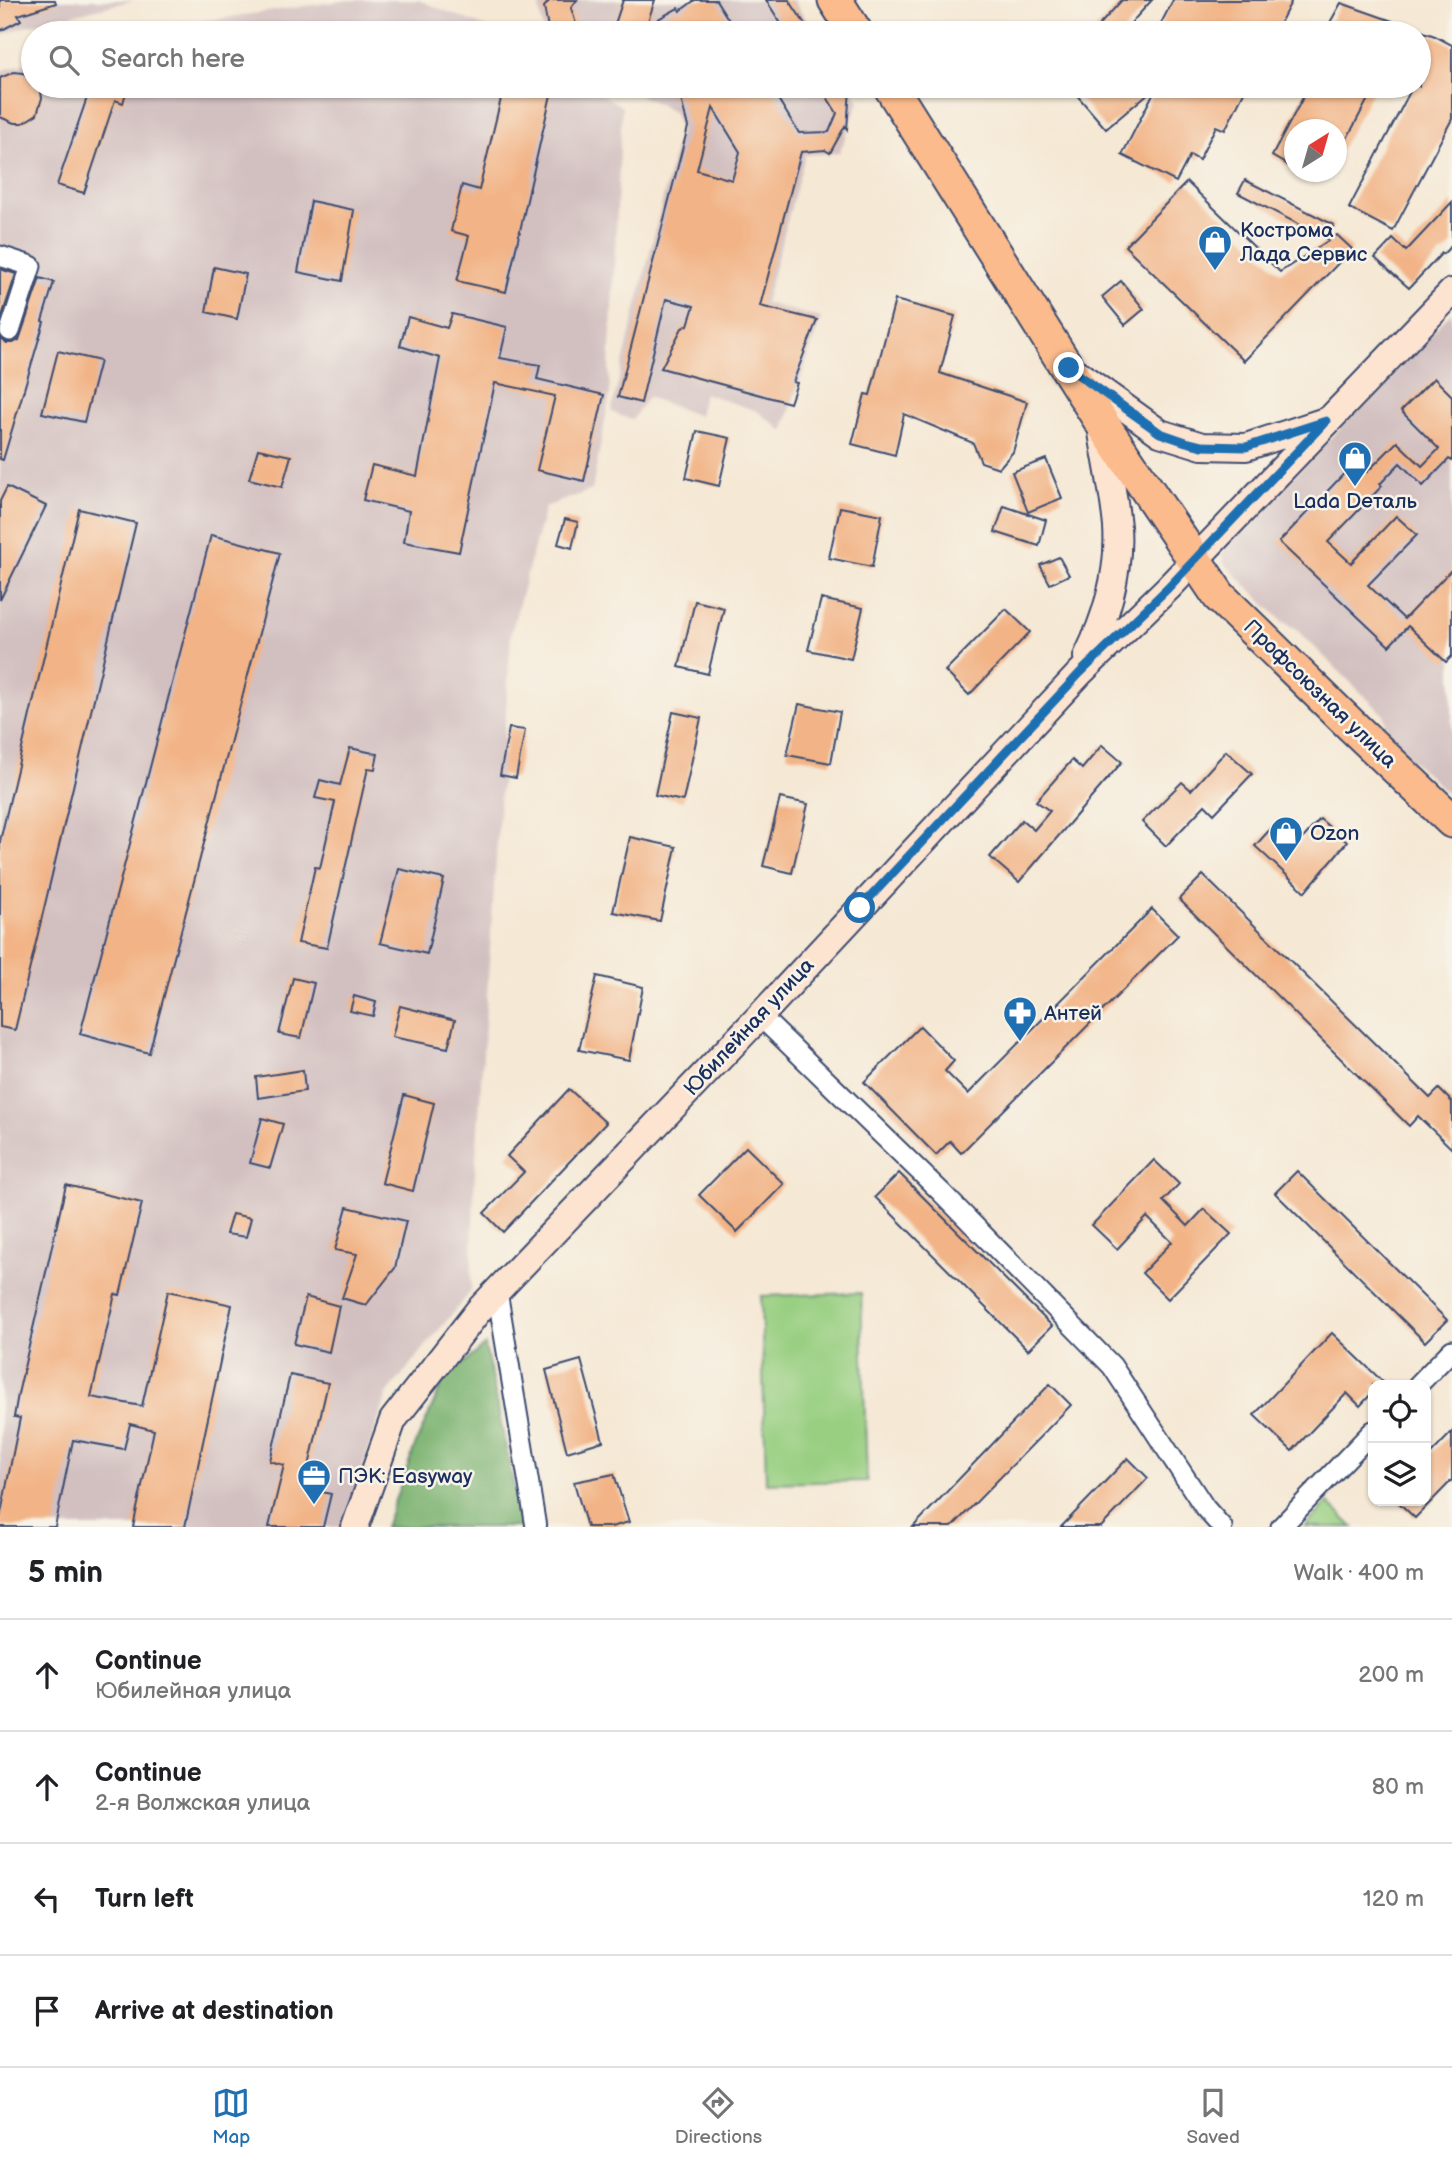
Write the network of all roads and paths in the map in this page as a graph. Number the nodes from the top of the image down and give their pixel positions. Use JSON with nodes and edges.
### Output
{"nodes":[{"id":1,"x":835,"y":0,"type":"edge"},
{"id":2,"x":848,"y":21,"type":"edge"},
{"id":3,"x":898,"y":98,"type":"edge"},
{"id":4,"x":0,"y":256,"type":"edge"},
{"id":5,"x":1452,"y":292,"type":"edge"},
{"id":6,"x":10,"y":331,"type":"dead end"},
{"id":7,"x":1069,"y":368,"type":"junction"},
{"id":8,"x":1100,"y":420,"type":"junction"},
{"id":9,"x":1326,"y":421,"type":"junction"},
{"id":10,"x":1194,"y":561,"type":"junction"},
{"id":11,"x":1080,"y":673,"type":"junction"},
{"id":12,"x":1452,"y":821,"type":"edge"},
{"id":13,"x":760,"y":1016,"type":"junction"},
{"id":14,"x":497,"y":1291,"type":"junction"},
{"id":15,"x":1452,"y":1350,"type":"edge"},
{"id":16,"x":1423,"y":1380,"type":"edge"},
{"id":17,"x":1368,"y":1436,"type":"edge"},
{"id":18,"x":355,"y":1527,"type":"edge"},
{"id":19,"x":536,"y":1527,"type":"edge"},
{"id":20,"x":1222,"y":1527,"type":"edge"},
{"id":21,"x":1281,"y":1527,"type":"edge"}],
"edges":[{"from":1,"to":2,"type":"highway"},
{"from":3,"to":7,"type":"highway","name":"Профсоюзная улица"},
{"from":4,"to":6,"type":"street"},
{"from":5,"to":9,"type":"street","name":"Юбилейная улица"},
{"from":7,"to":8,"type":"highway","name":"Профсоюзная улица"},
{"from":7,"to":9,"type":"street"},
{"from":8,"to":10,"type":"highway","name":"Профсоюзная улица"},
{"from":8,"to":11,"type":"street"},
{"from":9,"to":10,"type":"street","name":"Юбилейная улица"},
{"from":10,"to":11,"type":"street","name":"Юбилейная улица"},
{"from":10,"to":12,"type":"highway","name":"Профсоюзная улица"},
{"from":11,"to":13,"type":"street","name":"Юбилейная улица"},
{"from":13,"to":14,"type":"street","name":"Юбилейная улица"},
{"from":13,"to":20,"type":"street"},
{"from":14,"to":18,"type":"street","name":"Юбилейная улица"},
{"from":14,"to":19,"type":"street"},
{"from":15,"to":16,"type":"street"},
{"from":17,"to":21,"type":"street"}]}
